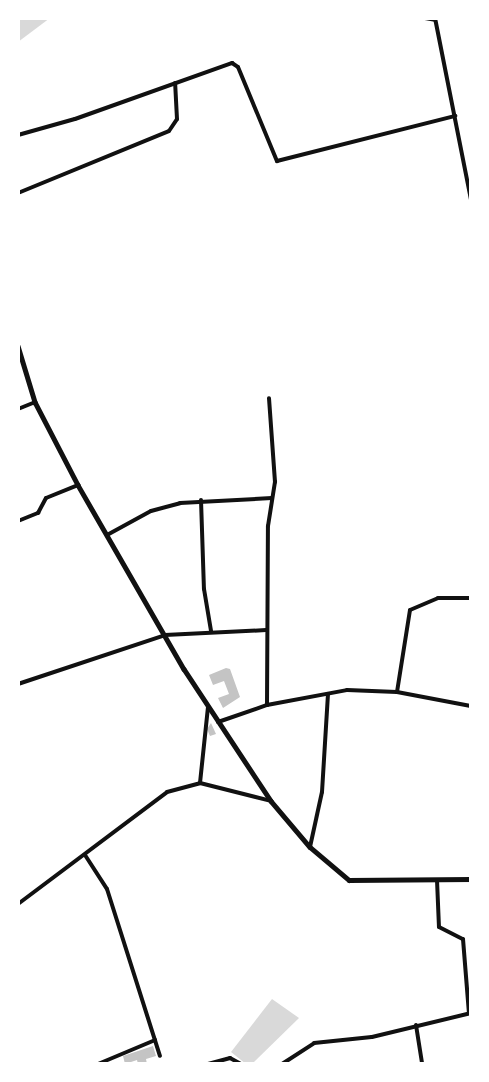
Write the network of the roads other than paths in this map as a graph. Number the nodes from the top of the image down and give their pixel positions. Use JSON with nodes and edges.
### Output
{"nodes":[{"id":1,"x":425,"y":18,"type":"edge"},
{"id":2,"x":435,"y":19,"type":"edge"},
{"id":3,"x":175,"y":83,"type":"junction"},
{"id":4,"x":455,"y":116,"type":"junction"},
{"id":5,"x":18,"y":135,"type":"edge"},
{"id":6,"x":18,"y":193,"type":"edge"},
{"id":7,"x":471,"y":200,"type":"edge"},
{"id":8,"x":18,"y":346,"type":"edge"},
{"id":9,"x":269,"y":398,"type":"dead end"},
{"id":10,"x":35,"y":402,"type":"junction"},
{"id":11,"x":18,"y":409,"type":"edge"},
{"id":12,"x":78,"y":485,"type":"junction"},
{"id":13,"x":273,"y":498,"type":"junction"},
{"id":14,"x":201,"y":500,"type":"junction"},
{"id":15,"x":18,"y":521,"type":"edge"},
{"id":16,"x":107,"y":535,"type":"junction"},
{"id":17,"x":471,"y":550,"type":"edge"},
{"id":18,"x":471,"y":563,"type":"edge"},
{"id":19,"x":471,"y":598,"type":"edge"},
{"id":20,"x":266,"y":630,"type":"junction"},
{"id":21,"x":211,"y":631,"type":"junction"},
{"id":22,"x":165,"y":635,"type":"junction"},
{"id":23,"x":18,"y":684,"type":"edge"},
{"id":24,"x":397,"y":692,"type":"junction"},
{"id":25,"x":328,"y":694,"type":"junction"},
{"id":26,"x":267,"y":705,"type":"junction"},
{"id":27,"x":208,"y":706,"type":"junction"},
{"id":28,"x":471,"y":706,"type":"edge"},
{"id":29,"x":218,"y":722,"type":"junction"},
{"id":30,"x":200,"y":783,"type":"junction"},
{"id":31,"x":271,"y":801,"type":"junction"},
{"id":32,"x":310,"y":848,"type":"junction"},
{"id":33,"x":85,"y":855,"type":"junction"},
{"id":34,"x":471,"y":879,"type":"edge"},
{"id":35,"x":437,"y":880,"type":"junction"},
{"id":36,"x":18,"y":904,"type":"edge"},
{"id":37,"x":470,"y":1013,"type":"edge"},
{"id":38,"x":416,"y":1025,"type":"junction"},
{"id":39,"x":155,"y":1040,"type":"junction"},
{"id":40,"x":160,"y":1056,"type":"dead end"},
{"id":41,"x":98,"y":1064,"type":"edge"},
{"id":42,"x":208,"y":1064,"type":"edge"},
{"id":43,"x":241,"y":1064,"type":"edge"},
{"id":44,"x":282,"y":1064,"type":"edge"},
{"id":45,"x":422,"y":1064,"type":"edge"}],
"edges":[{"from":1,"to":2,"type":"street"},
{"from":2,"to":4,"type":"street"},
{"from":3,"to":4,"type":"street"},
{"from":3,"to":5,"type":"street"},
{"from":3,"to":6,"type":"street"},
{"from":4,"to":7,"type":"street"},
{"from":8,"to":10,"type":"street"},
{"from":9,"to":13,"type":"street"},
{"from":10,"to":11,"type":"street"},
{"from":10,"to":12,"type":"street"},
{"from":12,"to":15,"type":"street"},
{"from":12,"to":16,"type":"street"},
{"from":13,"to":14,"type":"street"},
{"from":13,"to":20,"type":"street"},
{"from":14,"to":16,"type":"street"},
{"from":14,"to":21,"type":"street"},
{"from":16,"to":22,"type":"street"},
{"from":17,"to":18,"type":"street"},
{"from":19,"to":24,"type":"street"},
{"from":20,"to":21,"type":"street"},
{"from":20,"to":26,"type":"street"},
{"from":21,"to":22,"type":"street"},
{"from":22,"to":23,"type":"street"},
{"from":22,"to":27,"type":"street"},
{"from":24,"to":25,"type":"street"},
{"from":24,"to":28,"type":"street"},
{"from":25,"to":26,"type":"street"},
{"from":25,"to":32,"type":"street"},
{"from":26,"to":29,"type":"street"},
{"from":27,"to":29,"type":"street"},
{"from":27,"to":30,"type":"street"},
{"from":29,"to":31,"type":"street"},
{"from":30,"to":31,"type":"street"},
{"from":30,"to":33,"type":"street"},
{"from":31,"to":32,"type":"street"},
{"from":32,"to":35,"type":"street"},
{"from":33,"to":36,"type":"street"},
{"from":33,"to":39,"type":"street"},
{"from":34,"to":35,"type":"street"},
{"from":35,"to":37,"type":"street"},
{"from":37,"to":38,"type":"street"},
{"from":38,"to":44,"type":"street"},
{"from":38,"to":45,"type":"street"},
{"from":39,"to":40,"type":"street"},
{"from":39,"to":41,"type":"street"},
{"from":42,"to":43,"type":"street"}]}
